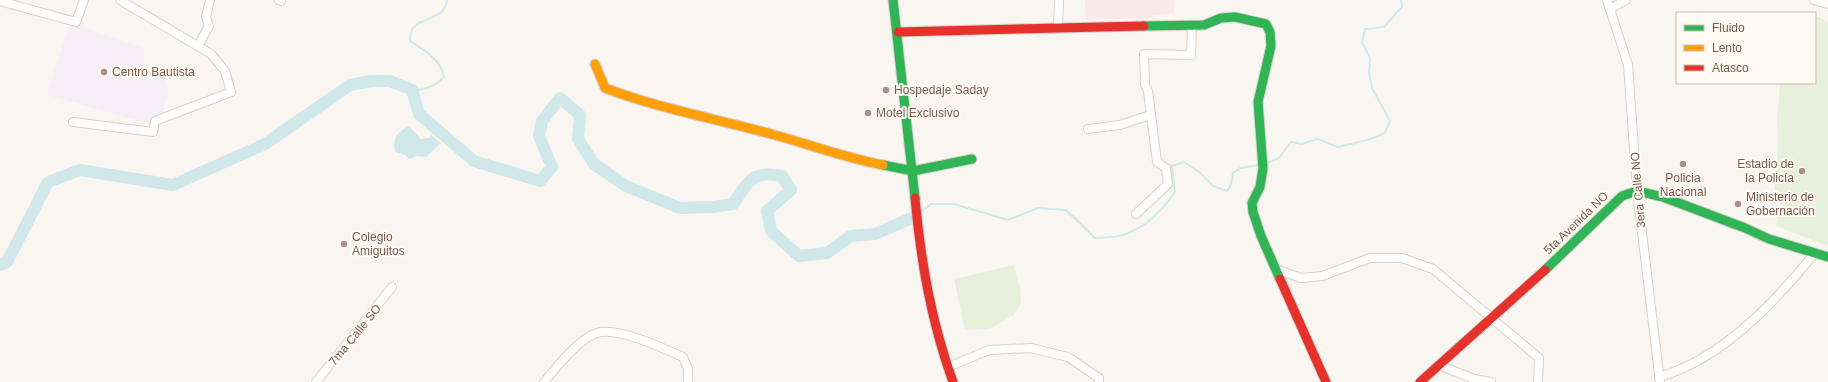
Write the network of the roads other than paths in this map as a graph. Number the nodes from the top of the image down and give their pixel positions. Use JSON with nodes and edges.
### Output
{"nodes":[{"id":1,"x":84,"y":0,"type":"edge"},
{"id":2,"x":120,"y":0,"type":"edge"},
{"id":3,"x":210,"y":0,"type":"edge"},
{"id":4,"x":893,"y":0,"type":"edge"},
{"id":5,"x":1607,"y":0,"type":"edge"},
{"id":6,"x":1626,"y":0,"type":"edge"},
{"id":7,"x":1814,"y":0,"type":"edge"},
{"id":8,"x":0,"y":1,"type":"edge"},
{"id":9,"x":1059,"y":2,"type":"dead end"},
{"id":10,"x":1828,"y":4,"type":"edge"},
{"id":11,"x":1610,"y":9,"type":"junction"},
{"id":12,"x":1192,"y":26,"type":"junction"},
{"id":13,"x":1058,"y":27,"type":"junction"},
{"id":14,"x":898,"y":32,"type":"junction"},
{"id":15,"x":198,"y":46,"type":"junction"},
{"id":16,"x":595,"y":64,"type":"dead end"},
{"id":17,"x":1150,"y":115,"type":"junction"},
{"id":18,"x":73,"y":122,"type":"dead end"},
{"id":19,"x":1088,"y":130,"type":"dead end"},
{"id":20,"x":972,"y":159,"type":"dead end"},
{"id":21,"x":913,"y":171,"type":"junction"},
{"id":22,"x":1637,"y":191,"type":"junction"},
{"id":23,"x":1136,"y":214,"type":"dead end"},
{"id":24,"x":1814,"y":254,"type":"junction"},
{"id":25,"x":1828,"y":257,"type":"edge"},
{"id":26,"x":1276,"y":269,"type":"junction"},
{"id":27,"x":392,"y":287,"type":"dead end"},
{"id":28,"x":1492,"y":318,"type":"junction"},
{"id":29,"x":1439,"y":365,"type":"junction"},
{"id":30,"x":948,"y":367,"type":"junction"},
{"id":31,"x":1659,"y":379,"type":"edge"},
{"id":32,"x":316,"y":382,"type":"edge"},
{"id":33,"x":544,"y":382,"type":"edge"},
{"id":34,"x":688,"y":382,"type":"edge"},
{"id":35,"x":954,"y":382,"type":"edge"},
{"id":36,"x":1099,"y":382,"type":"edge"},
{"id":37,"x":1326,"y":382,"type":"edge"},
{"id":38,"x":1420,"y":382,"type":"edge"},
{"id":39,"x":1491,"y":382,"type":"edge"},
{"id":40,"x":1538,"y":382,"type":"edge"}],
"edges":[{"from":1,"to":8,"type":"street"},
{"from":2,"to":15,"type":"street"},
{"from":3,"to":15,"type":"street"},
{"from":4,"to":14,"type":"street"},
{"from":5,"to":11,"type":"street","name":"3era Calle NO"},
{"from":6,"to":11,"type":"street"},
{"from":7,"to":10,"type":"street"},
{"from":9,"to":13,"type":"street"},
{"from":11,"to":22,"type":"street","name":"3era Calle NO"},
{"from":12,"to":13,"type":"street"},
{"from":12,"to":17,"type":"street"},
{"from":12,"to":26,"type":"street"},
{"from":13,"to":14,"type":"street"},
{"from":14,"to":21,"type":"street"},
{"from":15,"to":18,"type":"street"},
{"from":16,"to":21,"type":"street"},
{"from":17,"to":19,"type":"street"},
{"from":17,"to":23,"type":"street"},
{"from":20,"to":21,"type":"street"},
{"from":21,"to":30,"type":"street"},
{"from":22,"to":24,"type":"street"},
{"from":22,"to":28,"type":"street","name":"5ta Avenida NO"},
{"from":22,"to":31,"type":"street","name":"3era Calle NO"},
{"from":24,"to":25,"type":"street"},
{"from":24,"to":31,"type":"street"},
{"from":26,"to":28,"type":"street"},
{"from":26,"to":37,"type":"street"},
{"from":27,"to":32,"type":"street","name":"7ma Calle SO"},
{"from":28,"to":29,"type":"street","name":"5ta Avenida NO"},
{"from":28,"to":40,"type":"street"},
{"from":29,"to":38,"type":"street","name":"5ta Avenida NO"},
{"from":29,"to":39,"type":"street"},
{"from":30,"to":35,"type":"street"},
{"from":30,"to":36,"type":"street"},
{"from":33,"to":34,"type":"street"}]}
